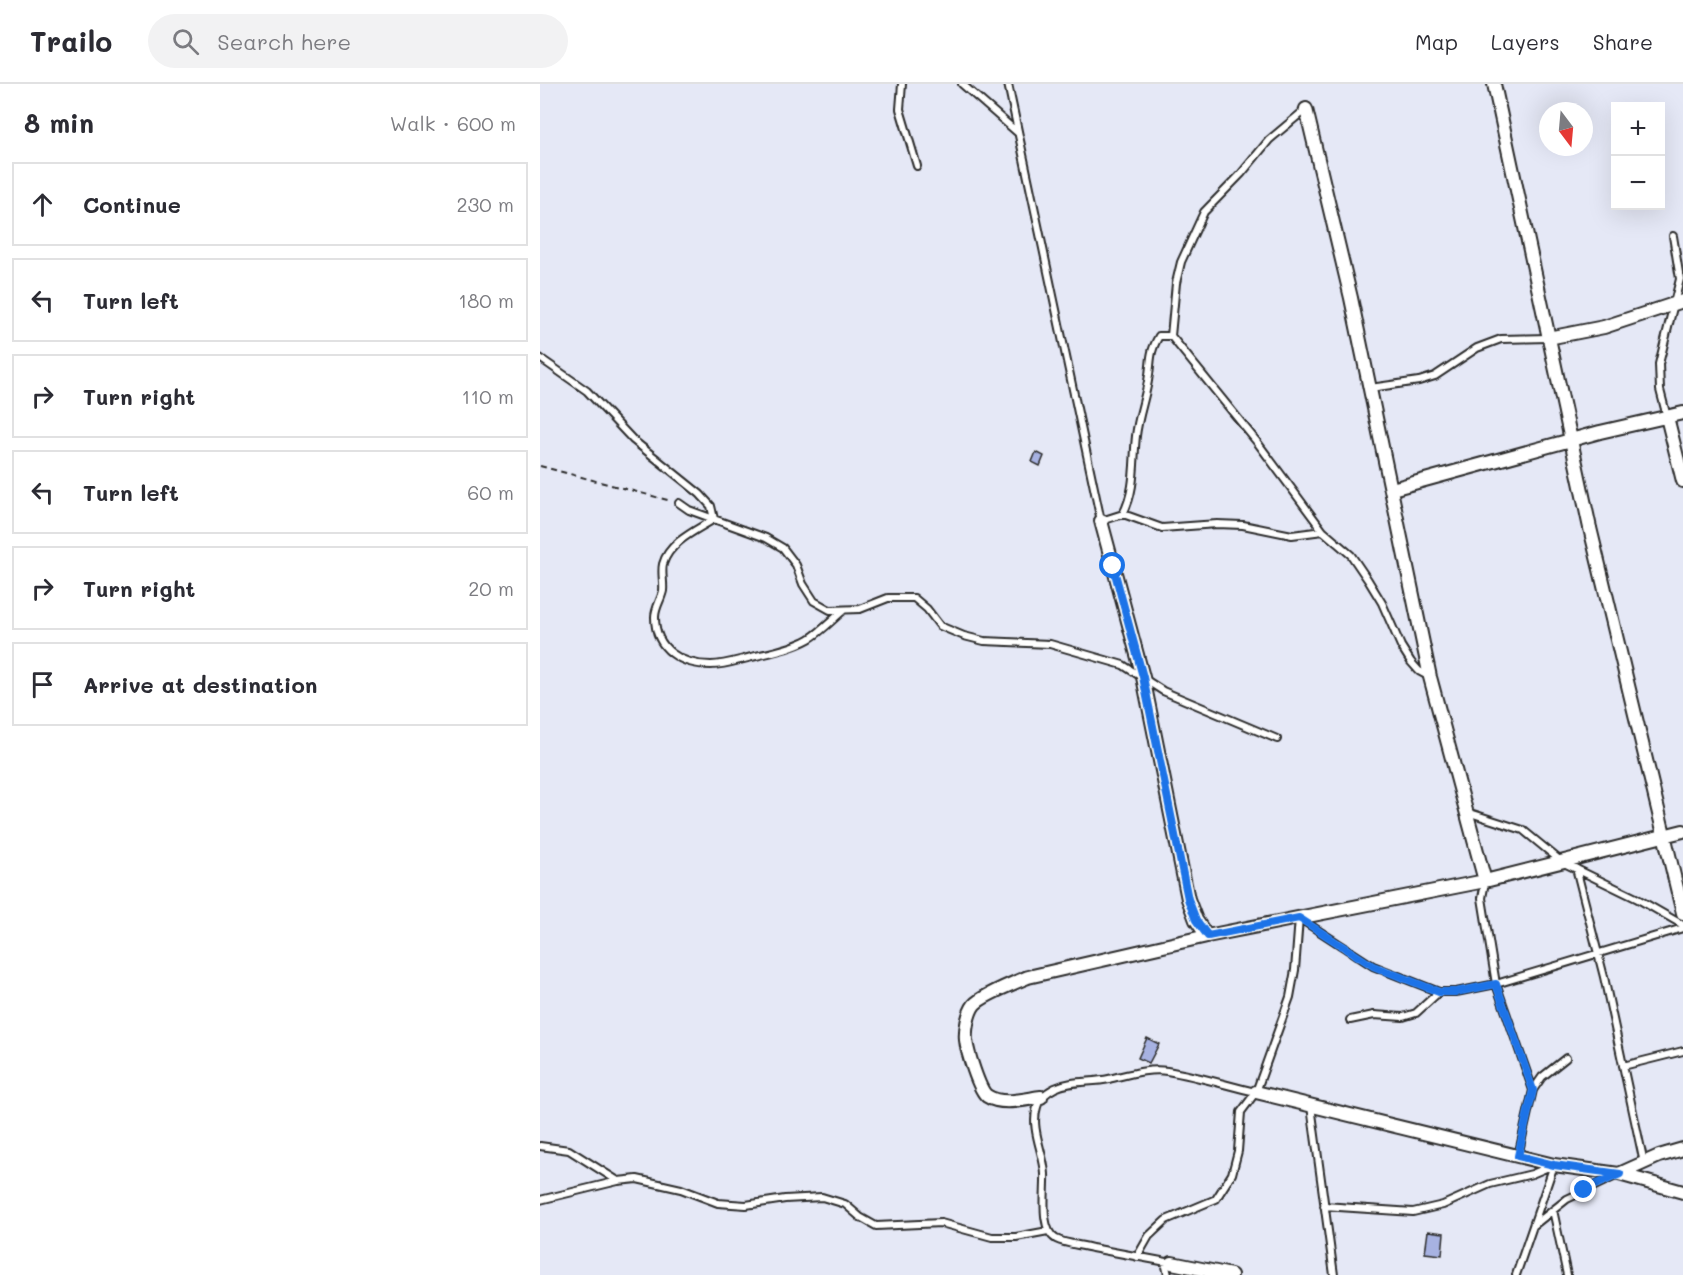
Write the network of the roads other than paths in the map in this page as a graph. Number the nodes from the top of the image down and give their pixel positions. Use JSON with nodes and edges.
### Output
{"nodes":[{"id":1,"x":902,"y":84,"type":"edge"},
{"id":2,"x":962,"y":84,"type":"edge"},
{"id":3,"x":1008,"y":84,"type":"edge"},
{"id":4,"x":1494,"y":84,"type":"edge"},
{"id":5,"x":1306,"y":109,"type":"joint"},
{"id":6,"x":1019,"y":134,"type":"junction"},
{"id":7,"x":917,"y":166,"type":"dead end"},
{"id":8,"x":1673,"y":236,"type":"dead end"},
{"id":9,"x":1679,"y":302,"type":"edge"},
{"id":10,"x":1171,"y":336,"type":"junction"},
{"id":11,"x":1548,"y":338,"type":"junction"},
{"id":12,"x":540,"y":358,"type":"edge"},
{"id":13,"x":1370,"y":387,"type":"junction"},
{"id":14,"x":1683,"y":413,"type":"edge"},
{"id":15,"x":1667,"y":417,"type":"junction"},
{"id":16,"x":1570,"y":440,"type":"junction"},
{"id":17,"x":1683,"y":481,"type":"edge"},
{"id":18,"x":1392,"y":489,"type":"junction"},
{"id":19,"x":679,"y":503,"type":"road end"},
{"id":20,"x":1123,"y":514,"type":"junction"},
{"id":21,"x":714,"y":519,"type":"junction"},
{"id":22,"x":1101,"y":521,"type":"junction"},
{"id":23,"x":1323,"y":531,"type":"junction"},
{"id":24,"x":845,"y":609,"type":"junction"},
{"id":25,"x":1143,"y":677,"type":"junction"},
{"id":26,"x":1430,"y":677,"type":"junction"},
{"id":27,"x":1277,"y":739,"type":"dead end"},
{"id":28,"x":1466,"y":811,"type":"junction"},
{"id":29,"x":1683,"y":831,"type":"edge"},
{"id":30,"x":1665,"y":836,"type":"junction"},
{"id":31,"x":1562,"y":862,"type":"junction"},
{"id":32,"x":1576,"y":868,"type":"junction"},
{"id":33,"x":1485,"y":881,"type":"junction"},
{"id":34,"x":1683,"y":913,"type":"edge"},
{"id":35,"x":1299,"y":918,"type":"junction"},
{"id":36,"x":1683,"y":927,"type":"edge"},
{"id":37,"x":1208,"y":936,"type":"junction"},
{"id":38,"x":1598,"y":954,"type":"junction"},
{"id":39,"x":1496,"y":984,"type":"junction"},
{"id":40,"x":1439,"y":992,"type":"junction"},
{"id":41,"x":1350,"y":1020,"type":"dead end"},
{"id":42,"x":1683,"y":1051,"type":"edge"},
{"id":43,"x":1566,"y":1058,"type":"dead end"},
{"id":44,"x":1623,"y":1066,"type":"junction"},
{"id":45,"x":1533,"y":1090,"type":"junction"},
{"id":46,"x":1256,"y":1092,"type":"junction"},
{"id":47,"x":1041,"y":1097,"type":"junction"},
{"id":48,"x":1311,"y":1106,"type":"junction"},
{"id":49,"x":540,"y":1146,"type":"edge"},
{"id":50,"x":1683,"y":1149,"type":"edge"},
{"id":51,"x":1518,"y":1156,"type":"junction"},
{"id":52,"x":1644,"y":1163,"type":"junction"},
{"id":53,"x":1554,"y":1165,"type":"junction"},
{"id":54,"x":1620,"y":1174,"type":"junction"},
{"id":55,"x":618,"y":1181,"type":"junction"},
{"id":56,"x":1683,"y":1192,"type":"edge"},
{"id":57,"x":540,"y":1200,"type":"edge"},
{"id":58,"x":1324,"y":1206,"type":"junction"},
{"id":59,"x":1553,"y":1210,"type":"junction"},
{"id":60,"x":1533,"y":1226,"type":"junction"},
{"id":61,"x":1048,"y":1231,"type":"junction"},
{"id":62,"x":1137,"y":1257,"type":"junction"},
{"id":63,"x":1168,"y":1267,"type":"edge"},
{"id":64,"x":1231,"y":1275,"type":"edge"},
{"id":65,"x":1334,"y":1275,"type":"edge"},
{"id":66,"x":1516,"y":1275,"type":"edge"},
{"id":67,"x":1568,"y":1275,"type":"edge"}],
"edges":[{"from":1,"to":7,"type":"lane"},
{"from":2,"to":6,"type":"lane"},
{"from":3,"to":6,"type":"lane"},
{"from":4,"to":11,"type":"street"},
{"from":5,"to":10,"type":"lane"},
{"from":5,"to":13,"type":"street"},
{"from":6,"to":22,"type":"lane"},
{"from":8,"to":9,"type":"lane"},
{"from":9,"to":11,"type":"street"},
{"from":9,"to":15,"type":"lane"},
{"from":10,"to":20,"type":"lane"},
{"from":10,"to":23,"type":"lane"},
{"from":11,"to":13,"type":"lane"},
{"from":11,"to":16,"type":"street"},
{"from":12,"to":21,"type":"lane"},
{"from":13,"to":18,"type":"street"},
{"from":14,"to":15,"type":"street"},
{"from":15,"to":16,"type":"street"},
{"from":15,"to":17,"type":"street"},
{"from":16,"to":18,"type":"street"},
{"from":16,"to":30,"type":"street"},
{"from":18,"to":26,"type":"street"},
{"from":19,"to":21,"type":"lane"},
{"from":20,"to":22,"type":"lane"},
{"from":20,"to":23,"type":"lane"},
{"from":21,"to":24,"type":"lane"},
{"from":21,"to":24,"type":"lane"},
{"from":22,"to":25,"type":"street"},
{"from":23,"to":26,"type":"lane"},
{"from":24,"to":25,"type":"lane"},
{"from":25,"to":27,"type":"lane"},
{"from":25,"to":37,"type":"street"},
{"from":26,"to":28,"type":"street"},
{"from":28,"to":31,"type":"lane"},
{"from":28,"to":33,"type":"street"},
{"from":29,"to":30,"type":"street"},
{"from":30,"to":31,"type":"street"},
{"from":30,"to":34,"type":"street"},
{"from":31,"to":32,"type":"lane"},
{"from":31,"to":33,"type":"street"},
{"from":32,"to":36,"type":"lane"},
{"from":32,"to":38,"type":"lane"},
{"from":33,"to":35,"type":"street"},
{"from":33,"to":39,"type":"lane"},
{"from":35,"to":37,"type":"street"},
{"from":35,"to":40,"type":"lane"},
{"from":35,"to":46,"type":"lane"},
{"from":36,"to":38,"type":"lane"},
{"from":37,"to":47,"type":"street"},
{"from":38,"to":39,"type":"lane"},
{"from":38,"to":44,"type":"lane"},
{"from":39,"to":40,"type":"lane"},
{"from":39,"to":45,"type":"lane"},
{"from":40,"to":41,"type":"lane"},
{"from":42,"to":44,"type":"lane"},
{"from":43,"to":45,"type":"lane"},
{"from":44,"to":52,"type":"lane"},
{"from":45,"to":51,"type":"lane"},
{"from":46,"to":47,"type":"lane"},
{"from":46,"to":48,"type":"street"},
{"from":46,"to":62,"type":"lane"},
{"from":47,"to":61,"type":"lane"},
{"from":48,"to":51,"type":"street"},
{"from":48,"to":58,"type":"lane"},
{"from":49,"to":55,"type":"lane"},
{"from":50,"to":52,"type":"street"},
{"from":51,"to":53,"type":"street"},
{"from":52,"to":54,"type":"street"},
{"from":53,"to":54,"type":"street"},
{"from":53,"to":58,"type":"lane"},
{"from":53,"to":60,"type":"lane"},
{"from":54,"to":56,"type":"street"},
{"from":54,"to":59,"type":"lane"},
{"from":55,"to":57,"type":"lane"},
{"from":55,"to":61,"type":"lane"},
{"from":58,"to":65,"type":"lane"},
{"from":59,"to":60,"type":"lane"},
{"from":59,"to":67,"type":"lane"},
{"from":60,"to":66,"type":"lane"},
{"from":61,"to":62,"type":"lane"},
{"from":62,"to":63,"type":"lane"},
{"from":63,"to":64,"type":"street"}]}
